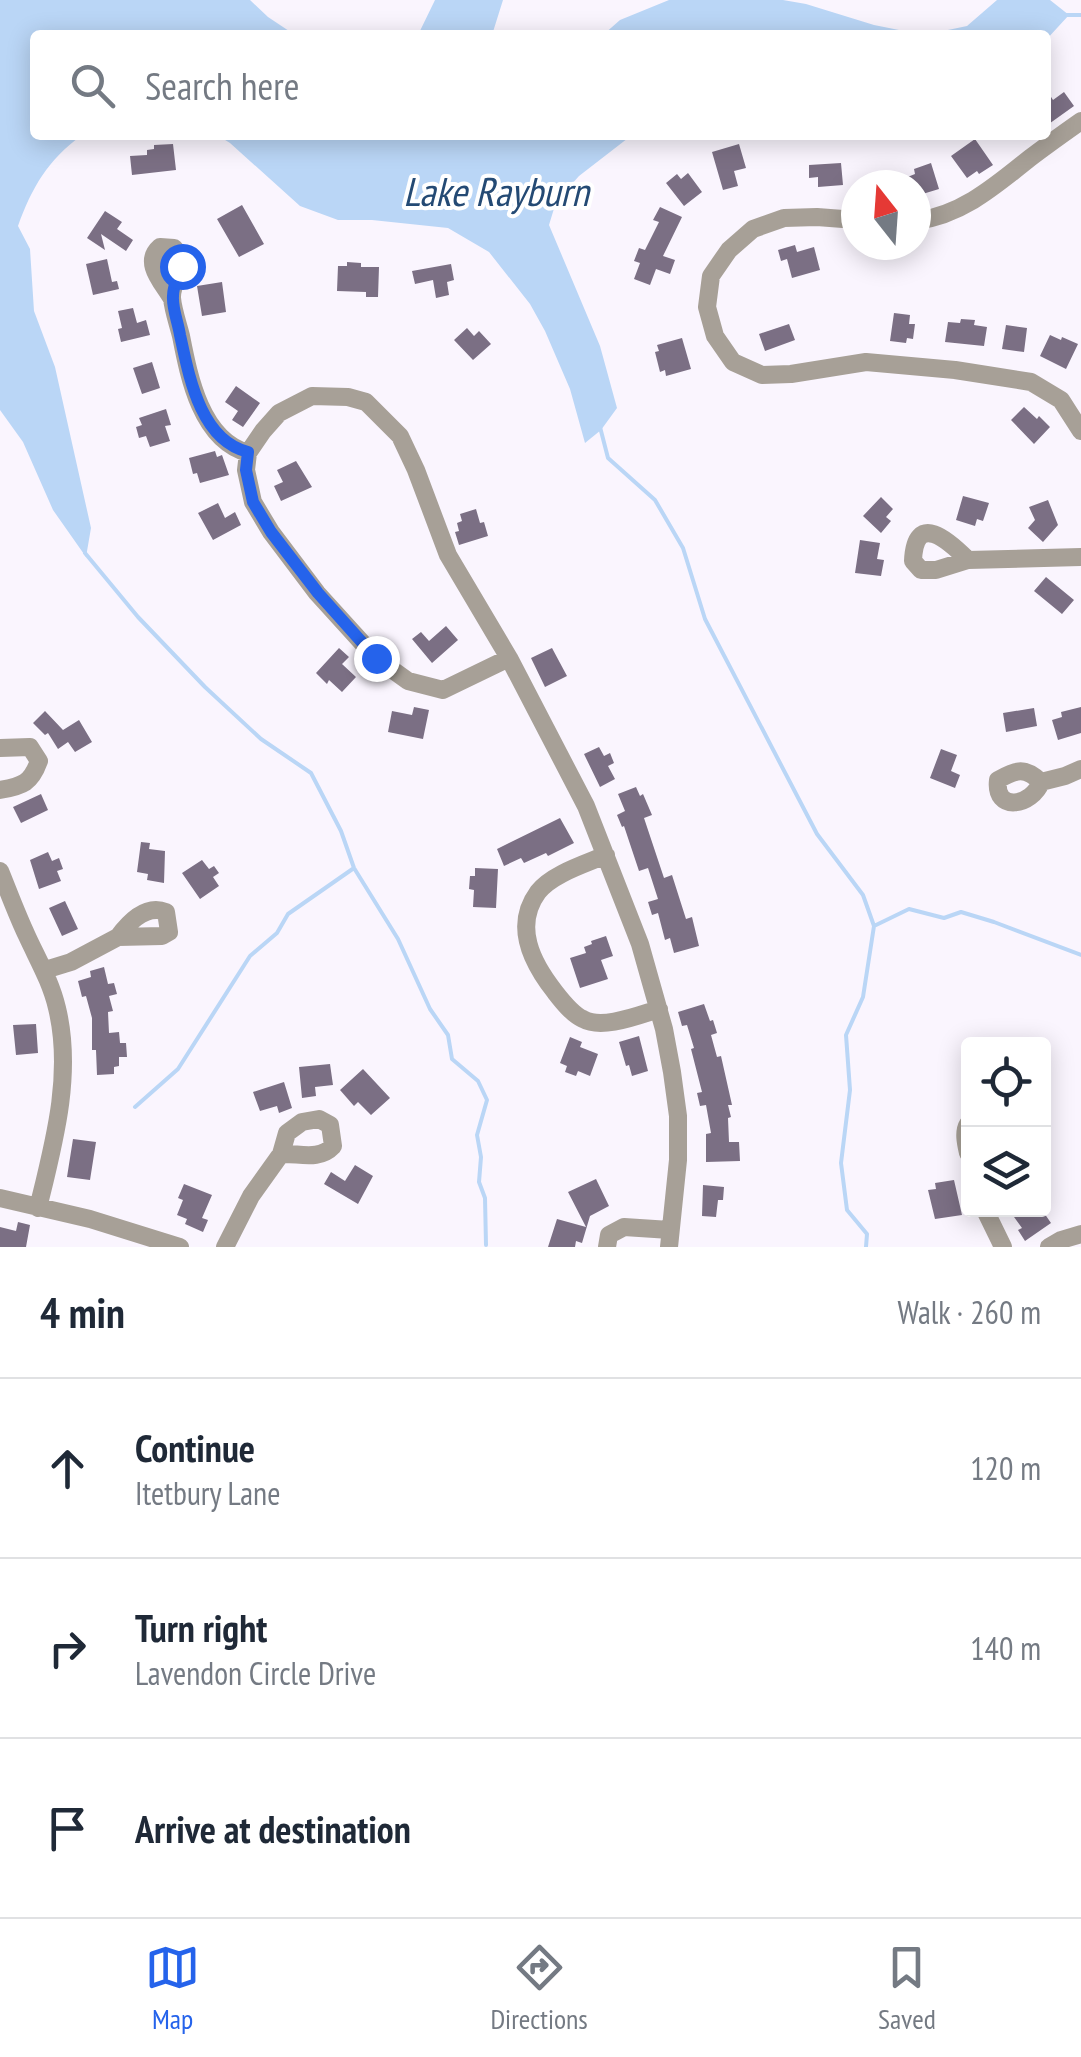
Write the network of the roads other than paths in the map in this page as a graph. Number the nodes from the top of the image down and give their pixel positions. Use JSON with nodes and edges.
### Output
{"nodes":[{"id":1,"x":1081,"y":121,"type":"edge"},
{"id":2,"x":931,"y":217,"type":"edge"},
{"id":3,"x":841,"y":218,"type":"edge"},
{"id":4,"x":172,"y":300,"type":"dead end"},
{"id":5,"x":1081,"y":431,"type":"edge"},
{"id":6,"x":248,"y":452,"type":"junction"},
{"id":7,"x":1081,"y":557,"type":"edge"},
{"id":8,"x":968,"y":560,"type":"dead end"},
{"id":9,"x":509,"y":658,"type":"junction"},
{"id":10,"x":0,"y":748,"type":"edge"},
{"id":11,"x":1081,"y":769,"type":"edge"},
{"id":12,"x":1041,"y":782,"type":"dead end"},
{"id":13,"x":0,"y":790,"type":"edge"},
{"id":14,"x":606,"y":855,"type":"junction"},
{"id":15,"x":0,"y":872,"type":"edge"},
{"id":16,"x":118,"y":938,"type":"dead end"},
{"id":17,"x":45,"y":970,"type":"junction"},
{"id":18,"x":659,"y":1009,"type":"junction"},
{"id":19,"x":280,"y":1154,"type":"dead end"},
{"id":20,"x":0,"y":1198,"type":"edge"},
{"id":21,"x":38,"y":1208,"type":"junction"},
{"id":22,"x":988,"y":1217,"type":"edge"},
{"id":23,"x":1081,"y":1234,"type":"edge"},
{"id":24,"x":670,"y":1239,"type":"edge"},
{"id":25,"x":180,"y":1247,"type":"edge"},
{"id":26,"x":225,"y":1247,"type":"edge"},
{"id":27,"x":607,"y":1247,"type":"edge"},
{"id":28,"x":1003,"y":1247,"type":"edge"},
{"id":29,"x":1048,"y":1247,"type":"edge"}],
"edges":[{"from":1,"to":2,"type":"street"},
{"from":3,"to":5,"type":"street"},
{"from":4,"to":6,"type":"street"},
{"from":6,"to":9,"type":"street"},
{"from":6,"to":9,"type":"street"},
{"from":7,"to":8,"type":"street"},
{"from":9,"to":14,"type":"street"},
{"from":10,"to":13,"type":"street"},
{"from":11,"to":12,"type":"street"},
{"from":14,"to":18,"type":"street"},
{"from":14,"to":18,"type":"street"},
{"from":15,"to":17,"type":"street"},
{"from":16,"to":17,"type":"street"},
{"from":17,"to":21,"type":"street"},
{"from":18,"to":24,"type":"street"},
{"from":19,"to":26,"type":"street"},
{"from":20,"to":21,"type":"street"},
{"from":21,"to":25,"type":"street"},
{"from":22,"to":28,"type":"street"},
{"from":23,"to":29,"type":"street"},
{"from":24,"to":27,"type":"street"}]}
